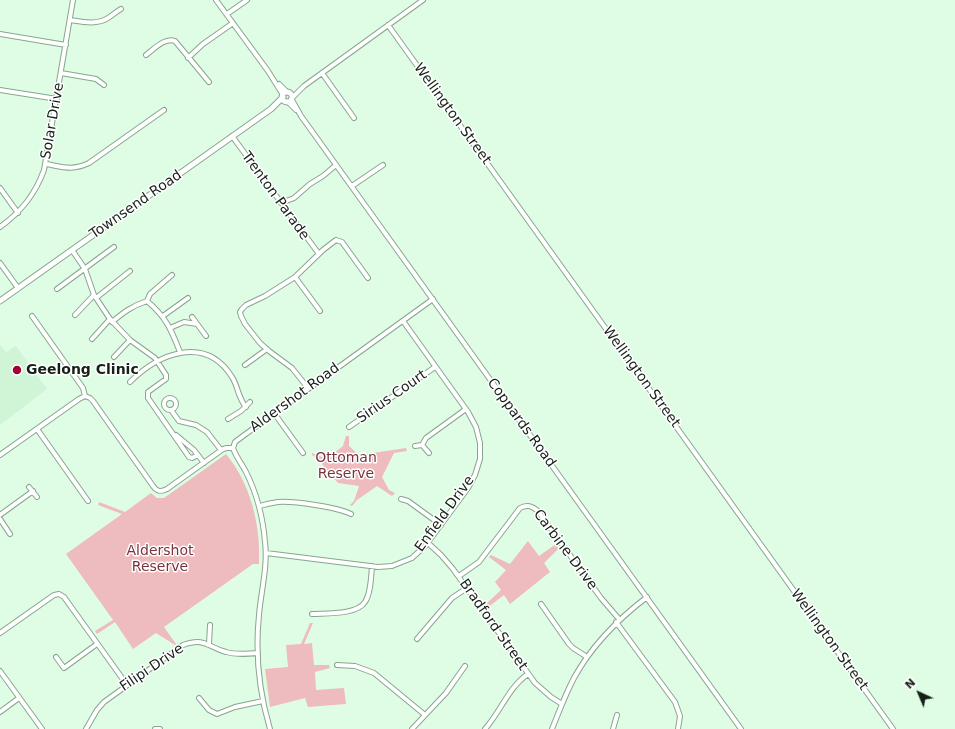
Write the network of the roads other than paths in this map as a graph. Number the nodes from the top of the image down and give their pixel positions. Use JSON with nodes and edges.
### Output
{"nodes":[{"id":1,"x":74,"y":0,"type":"edge"},
{"id":2,"x":216,"y":0,"type":"edge"},
{"id":3,"x":247,"y":0,"type":"edge"},
{"id":4,"x":423,"y":0,"type":"edge"},
{"id":5,"x":121,"y":9,"type":"dead end"},
{"id":6,"x":227,"y":14,"type":"junction"},
{"id":7,"x":70,"y":20,"type":"junction"},
{"id":8,"x":233,"y":23,"type":"junction"},
{"id":9,"x":388,"y":25,"type":"junction"},
{"id":10,"x":0,"y":34,"type":"edge"},
{"id":11,"x":66,"y":45,"type":"junction"},
{"id":12,"x":146,"y":55,"type":"dead end"},
{"id":13,"x":188,"y":58,"type":"junction"},
{"id":14,"x":61,"y":73,"type":"junction"},
{"id":15,"x":322,"y":73,"type":"junction"},
{"id":16,"x":209,"y":82,"type":"dead end"},
{"id":17,"x":104,"y":85,"type":"dead end"},
{"id":18,"x":0,"y":90,"type":"edge"},
{"id":19,"x":287,"y":97,"type":"junction"},
{"id":20,"x":57,"y":99,"type":"junction"},
{"id":21,"x":164,"y":110,"type":"dead end"},
{"id":22,"x":354,"y":118,"type":"dead end"},
{"id":23,"x":232,"y":136,"type":"junction"},
{"id":24,"x":46,"y":164,"type":"junction"},
{"id":25,"x":336,"y":165,"type":"junction"},
{"id":26,"x":383,"y":165,"type":"dead end"},
{"id":27,"x":352,"y":186,"type":"junction"},
{"id":28,"x":0,"y":188,"type":"edge"},
{"id":29,"x":281,"y":203,"type":"junction"},
{"id":30,"x":18,"y":213,"type":"junction"},
{"id":31,"x":0,"y":227,"type":"edge"},
{"id":32,"x":114,"y":247,"type":"dead end"},
{"id":33,"x":72,"y":250,"type":"junction"},
{"id":34,"x":318,"y":254,"type":"junction"},
{"id":35,"x":0,"y":263,"type":"edge"},
{"id":36,"x":85,"y":269,"type":"junction"},
{"id":37,"x":130,"y":271,"type":"dead end"},
{"id":38,"x":172,"y":275,"type":"dead end"},
{"id":39,"x":295,"y":277,"type":"junction"},
{"id":40,"x":368,"y":278,"type":"dead end"},
{"id":41,"x":18,"y":288,"type":"junction"},
{"id":42,"x":57,"y":289,"type":"dead end"},
{"id":43,"x":95,"y":296,"type":"junction"},
{"id":44,"x":188,"y":298,"type":"dead end"},
{"id":45,"x":433,"y":299,"type":"junction"},
{"id":46,"x":0,"y":301,"type":"edge"},
{"id":47,"x":147,"y":301,"type":"junction"},
{"id":48,"x":320,"y":311,"type":"dead end"},
{"id":49,"x":75,"y":315,"type":"dead end"},
{"id":50,"x":32,"y":316,"type":"dead end"},
{"id":51,"x":163,"y":316,"type":"junction"},
{"id":52,"x":192,"y":317,"type":"dead end"},
{"id":53,"x":111,"y":321,"type":"junction"},
{"id":54,"x":403,"y":321,"type":"junction"},
{"id":55,"x":197,"y":324,"type":"junction"},
{"id":56,"x":170,"y":328,"type":"junction"},
{"id":57,"x":206,"y":336,"type":"dead end"},
{"id":58,"x":92,"y":339,"type":"dead end"},
{"id":59,"x":130,"y":340,"type":"junction"},
{"id":60,"x":266,"y":349,"type":"junction"},
{"id":61,"x":180,"y":352,"type":"junction"},
{"id":62,"x":114,"y":357,"type":"dead end"},
{"id":63,"x":157,"y":361,"type":"junction"},
{"id":64,"x":245,"y":365,"type":"dead end"},
{"id":65,"x":435,"y":367,"type":"junction"},
{"id":66,"x":130,"y":382,"type":"dead end"},
{"id":67,"x":308,"y":388,"type":"junction"},
{"id":68,"x":85,"y":396,"type":"junction"},
{"id":69,"x":250,"y":402,"type":"dead end"},
{"id":70,"x":246,"y":407,"type":"junction"},
{"id":71,"x":466,"y":409,"type":"junction"},
{"id":72,"x":171,"y":410,"type":"dead end"},
{"id":73,"x":274,"y":413,"type":"junction"},
{"id":74,"x":228,"y":419,"type":"dead end"},
{"id":75,"x":349,"y":428,"type":"dead end"},
{"id":76,"x":37,"y":429,"type":"junction"},
{"id":77,"x":183,"y":444,"type":"junction"},
{"id":78,"x":422,"y":445,"type":"junction"},
{"id":79,"x":415,"y":446,"type":"dead end"},
{"id":80,"x":233,"y":448,"type":"junction"},
{"id":81,"x":221,"y":450,"type":"junction"},
{"id":82,"x":429,"y":453,"type":"dead end"},
{"id":83,"x":303,"y":454,"type":"dead end"},
{"id":84,"x":0,"y":455,"type":"edge"},
{"id":85,"x":198,"y":455,"type":"junction"},
{"id":86,"x":204,"y":463,"type":"junction"},
{"id":87,"x":30,"y":487,"type":"dead end"},
{"id":88,"x":33,"y":491,"type":"junction"},
{"id":89,"x":37,"y":497,"type":"dead end"},
{"id":90,"x":401,"y":499,"type":"dead end"},
{"id":91,"x":88,"y":501,"type":"dead end"},
{"id":92,"x":260,"y":506,"type":"junction"},
{"id":93,"x":351,"y":514,"type":"dead end"},
{"id":94,"x":0,"y":515,"type":"edge"},
{"id":95,"x":0,"y":519,"type":"edge"},
{"id":96,"x":441,"y":525,"type":"junction"},
{"id":97,"x":10,"y":534,"type":"dead end"},
{"id":98,"x":428,"y":543,"type":"junction"},
{"id":99,"x":266,"y":553,"type":"junction"},
{"id":100,"x":372,"y":566,"type":"junction"},
{"id":101,"x":459,"y":576,"type":"junction"},
{"id":102,"x":467,"y":588,"type":"junction"},
{"id":103,"x":647,"y":597,"type":"junction"},
{"id":104,"x":541,"y":604,"type":"dead end"},
{"id":105,"x":312,"y":614,"type":"dead end"},
{"id":106,"x":618,"y":621,"type":"junction"},
{"id":107,"x":210,"y":625,"type":"dead end"},
{"id":108,"x":0,"y":633,"type":"edge"},
{"id":109,"x":417,"y":639,"type":"dead end"},
{"id":110,"x":97,"y":644,"type":"junction"},
{"id":111,"x":209,"y":644,"type":"junction"},
{"id":112,"x":258,"y":653,"type":"junction"},
{"id":113,"x":56,"y":657,"type":"dead end"},
{"id":114,"x":587,"y":657,"type":"junction"},
{"id":115,"x":337,"y":665,"type":"dead end"},
{"id":116,"x":465,"y":666,"type":"dead end"},
{"id":117,"x":0,"y":671,"type":"edge"},
{"id":118,"x":528,"y":674,"type":"junction"},
{"id":119,"x":127,"y":686,"type":"junction"},
{"id":120,"x":19,"y":698,"type":"junction"},
{"id":121,"x":200,"y":698,"type":"dead end"},
{"id":122,"x":263,"y":701,"type":"junction"},
{"id":123,"x":562,"y":704,"type":"junction"},
{"id":124,"x":0,"y":712,"type":"edge"},
{"id":125,"x":425,"y":715,"type":"junction"},
{"id":126,"x":617,"y":715,"type":"dead end"},
{"id":127,"x":42,"y":729,"type":"edge"},
{"id":128,"x":86,"y":729,"type":"edge"},
{"id":129,"x":155,"y":729,"type":"edge"},
{"id":130,"x":160,"y":729,"type":"edge"},
{"id":131,"x":270,"y":729,"type":"edge"},
{"id":132,"x":412,"y":729,"type":"edge"},
{"id":133,"x":485,"y":729,"type":"edge"},
{"id":134,"x":552,"y":729,"type":"edge"},
{"id":135,"x":613,"y":729,"type":"edge"},
{"id":136,"x":678,"y":729,"type":"edge"},
{"id":137,"x":742,"y":729,"type":"edge"},
{"id":138,"x":893,"y":729,"type":"edge"}],
"edges":[{"from":1,"to":7,"type":"street","name":"Solar Drive"},
{"from":2,"to":6,"type":"street","name":"Coppards Road"},
{"from":3,"to":6,"type":"street"},
{"from":4,"to":9,"type":"street","name":"Townsend Road"},
{"from":5,"to":7,"type":"street"},
{"from":6,"to":8,"type":"street","name":"Coppards Road"},
{"from":7,"to":11,"type":"street","name":"Solar Drive"},
{"from":8,"to":13,"type":"street"},
{"from":8,"to":19,"type":"street","name":"Coppards Road"},
{"from":9,"to":15,"type":"street","name":"Townsend Road"},
{"from":9,"to":138,"type":"street","name":"Wellington Street"},
{"from":10,"to":11,"type":"street"},
{"from":11,"to":14,"type":"street","name":"Solar Drive"},
{"from":12,"to":13,"type":"street"},
{"from":13,"to":16,"type":"street"},
{"from":14,"to":17,"type":"street"},
{"from":14,"to":20,"type":"street","name":"Solar Drive"},
{"from":15,"to":19,"type":"street","name":"Townsend Road"},
{"from":15,"to":22,"type":"street"},
{"from":18,"to":20,"type":"street"},
{"from":19,"to":23,"type":"main road","name":"Townsend Road"},
{"from":19,"to":25,"type":"street","name":"Coppards Road"},
{"from":20,"to":24,"type":"street","name":"Solar Drive"},
{"from":21,"to":24,"type":"street"},
{"from":23,"to":29,"type":"street","name":"Trenton Parade"},
{"from":23,"to":33,"type":"main road","name":"Townsend Road"},
{"from":24,"to":30,"type":"street","name":"Solar Drive"},
{"from":25,"to":27,"type":"street","name":"Coppards Road"},
{"from":25,"to":29,"type":"street"},
{"from":26,"to":27,"type":"street"},
{"from":27,"to":45,"type":"street","name":"Coppards Road"},
{"from":28,"to":30,"type":"street"},
{"from":29,"to":34,"type":"street","name":"Trenton Parade"},
{"from":30,"to":31,"type":"street","name":"Solar Drive"},
{"from":32,"to":36,"type":"street"},
{"from":33,"to":36,"type":"street"},
{"from":33,"to":41,"type":"main road","name":"Townsend Road"},
{"from":34,"to":39,"type":"street"},
{"from":34,"to":40,"type":"street"},
{"from":35,"to":41,"type":"street"},
{"from":36,"to":42,"type":"street"},
{"from":36,"to":43,"type":"street"},
{"from":37,"to":43,"type":"street"},
{"from":38,"to":47,"type":"street"},
{"from":39,"to":48,"type":"street"},
{"from":39,"to":60,"type":"street"},
{"from":41,"to":46,"type":"main road","name":"Townsend Road"},
{"from":43,"to":49,"type":"street"},
{"from":43,"to":53,"type":"street"},
{"from":44,"to":51,"type":"street"},
{"from":45,"to":54,"type":"street","name":"Aldershot Road"},
{"from":45,"to":103,"type":"street","name":"Coppards Road"},
{"from":47,"to":51,"type":"street"},
{"from":47,"to":53,"type":"street"},
{"from":50,"to":68,"type":"street"},
{"from":51,"to":56,"type":"street"},
{"from":52,"to":55,"type":"street"},
{"from":53,"to":58,"type":"street"},
{"from":53,"to":59,"type":"street"},
{"from":54,"to":65,"type":"street","name":"Enfield Drive"},
{"from":54,"to":67,"type":"street","name":"Aldershot Road"},
{"from":55,"to":56,"type":"street"},
{"from":55,"to":57,"type":"street"},
{"from":56,"to":61,"type":"street"},
{"from":59,"to":62,"type":"street"},
{"from":59,"to":63,"type":"street"},
{"from":60,"to":64,"type":"street"},
{"from":60,"to":67,"type":"street"},
{"from":61,"to":63,"type":"street"},
{"from":61,"to":70,"type":"street"},
{"from":63,"to":66,"type":"street"},
{"from":63,"to":77,"type":"street"},
{"from":65,"to":71,"type":"street","name":"Enfield Drive"},
{"from":65,"to":75,"type":"street","name":"Sirius Court"},
{"from":67,"to":73,"type":"street","name":"Aldershot Road"},
{"from":68,"to":76,"type":"street"},
{"from":68,"to":86,"type":"street"},
{"from":69,"to":70,"type":"street"},
{"from":70,"to":74,"type":"street"},
{"from":71,"to":78,"type":"street"},
{"from":71,"to":96,"type":"street","name":"Enfield Drive"},
{"from":72,"to":81,"type":"street"},
{"from":73,"to":80,"type":"street","name":"Aldershot Road"},
{"from":73,"to":83,"type":"street"},
{"from":76,"to":84,"type":"street"},
{"from":76,"to":91,"type":"street"},
{"from":77,"to":85,"type":"street"},
{"from":77,"to":85,"type":"street"},
{"from":78,"to":79,"type":"street"},
{"from":78,"to":82,"type":"street"},
{"from":80,"to":81,"type":"street"},
{"from":80,"to":92,"type":"street"},
{"from":81,"to":86,"type":"street"},
{"from":85,"to":86,"type":"street"},
{"from":87,"to":88,"type":"street"},
{"from":88,"to":89,"type":"street"},
{"from":88,"to":94,"type":"street"},
{"from":90,"to":96,"type":"street"},
{"from":92,"to":93,"type":"street"},
{"from":92,"to":99,"type":"street"},
{"from":95,"to":97,"type":"street"},
{"from":96,"to":98,"type":"street","name":"Enfield Drive"},
{"from":98,"to":100,"type":"street","name":"Enfield Drive"},
{"from":98,"to":101,"type":"street","name":"Bradford Street"},
{"from":99,"to":100,"type":"street","name":"Enfield Drive"},
{"from":99,"to":112,"type":"street"},
{"from":100,"to":105,"type":"street"},
{"from":101,"to":102,"type":"street","name":"Bradford Street"},
{"from":101,"to":106,"type":"street","name":"Carbine Drive"},
{"from":102,"to":109,"type":"street"},
{"from":102,"to":118,"type":"street","name":"Bradford Street"},
{"from":103,"to":106,"type":"street"},
{"from":103,"to":137,"type":"street","name":"Coppards Road"},
{"from":104,"to":114,"type":"street"},
{"from":106,"to":114,"type":"street"},
{"from":106,"to":136,"type":"street","name":"Carbine Drive"},
{"from":107,"to":111,"type":"street"},
{"from":108,"to":110,"type":"street"},
{"from":110,"to":113,"type":"street"},
{"from":110,"to":119,"type":"street"},
{"from":111,"to":112,"type":"street","name":"Filipi Drive"},
{"from":111,"to":119,"type":"street","name":"Filipi Drive"},
{"from":112,"to":122,"type":"street"},
{"from":114,"to":123,"type":"street"},
{"from":115,"to":125,"type":"street"},
{"from":116,"to":125,"type":"street"},
{"from":117,"to":120,"type":"street"},
{"from":118,"to":123,"type":"street","name":"Bradford Street"},
{"from":118,"to":133,"type":"street"},
{"from":119,"to":128,"type":"street","name":"Filipi Drive"},
{"from":120,"to":124,"type":"street"},
{"from":120,"to":127,"type":"street"},
{"from":121,"to":122,"type":"street"},
{"from":122,"to":131,"type":"street"},
{"from":123,"to":134,"type":"street"},
{"from":125,"to":132,"type":"street"},
{"from":126,"to":135,"type":"street"},
{"from":129,"to":130,"type":"street"}]}
